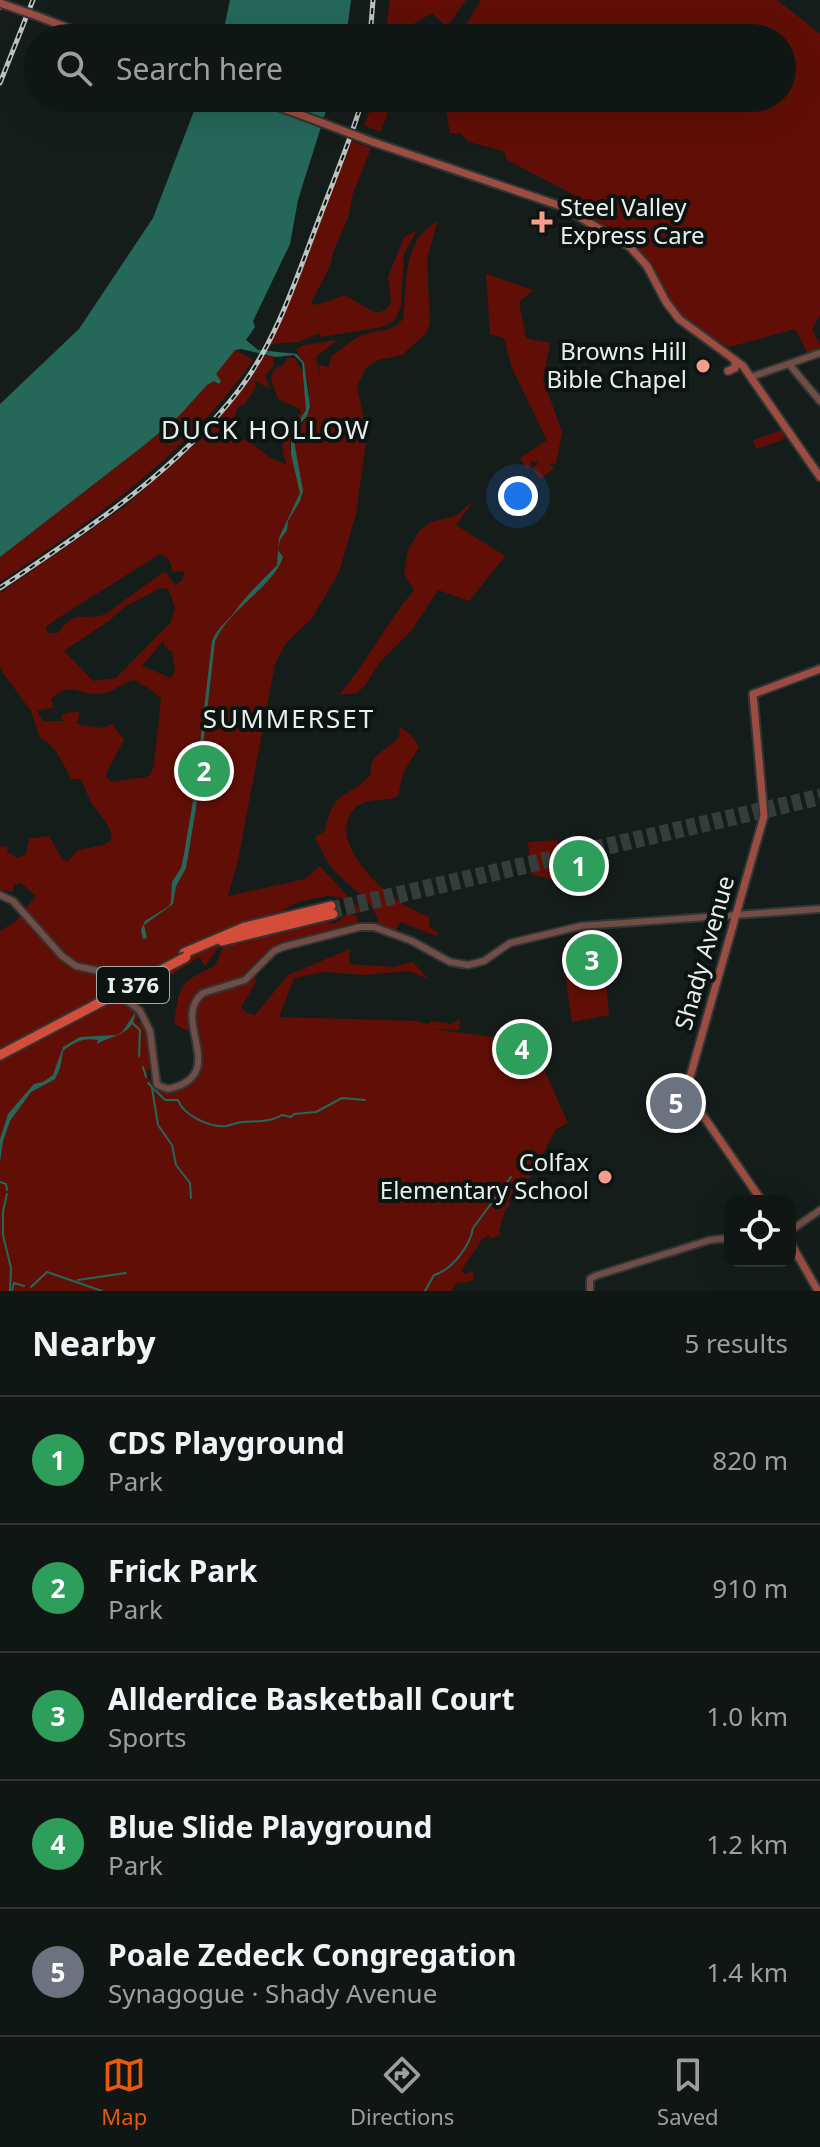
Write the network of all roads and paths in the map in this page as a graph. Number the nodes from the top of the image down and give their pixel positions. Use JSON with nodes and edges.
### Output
{"nodes":[{"id":1,"x":0,"y":3,"type":"edge"},
{"id":2,"x":56,"y":24,"type":"edge"},
{"id":3,"x":293,"y":112,"type":"edge"},
{"id":4,"x":820,"y":353,"type":"edge"},
{"id":5,"x":734,"y":358,"type":"junction"},
{"id":6,"x":789,"y":364,"type":"junction"},
{"id":7,"x":728,"y":371,"type":"dead end"},
{"id":8,"x":751,"y":377,"type":"junction"},
{"id":9,"x":820,"y":401,"type":"edge"},
{"id":10,"x":820,"y":477,"type":"edge"},
{"id":11,"x":820,"y":669,"type":"edge"},
{"id":12,"x":0,"y":895,"type":"edge"},
{"id":13,"x":820,"y":907,"type":"edge"},
{"id":14,"x":332,"y":910,"type":"tunnel mouth"},
{"id":15,"x":737,"y":914,"type":"junction"},
{"id":16,"x":0,"y":1053,"type":"edge"},
{"id":17,"x":758,"y":1195,"type":"edge"},
{"id":18,"x":820,"y":1210,"type":"edge"},
{"id":19,"x":796,"y":1227,"type":"edge"},
{"id":20,"x":724,"y":1239,"type":"edge"},
{"id":21,"x":796,"y":1252,"type":"edge"},
{"id":22,"x":590,"y":1291,"type":"edge"},
{"id":23,"x":818,"y":1291,"type":"edge"}],
"edges":[{"from":1,"to":2,"type":"main road","bridge":true},
{"from":3,"to":5,"type":"main road","bridge":true},
{"from":4,"to":6,"type":"main road"},
{"from":5,"to":7,"type":"main road"},
{"from":5,"to":8,"type":"main road"},
{"from":6,"to":8,"type":"main road"},
{"from":6,"to":9,"type":"main road"},
{"from":8,"to":10,"type":"main road"},
{"from":11,"to":15,"type":"main road","name":"Shady Avenue"},
{"from":12,"to":15,"type":"main road"},
{"from":13,"to":15,"type":"main road"},
{"from":14,"to":16,"type":"highway","number":"I 376","bridge":true},
{"from":15,"to":17,"type":"main road","name":"Shady Avenue"},
{"from":18,"to":19,"type":"main road"},
{"from":20,"to":22,"type":"main road"},
{"from":21,"to":23,"type":"main road"}]}
